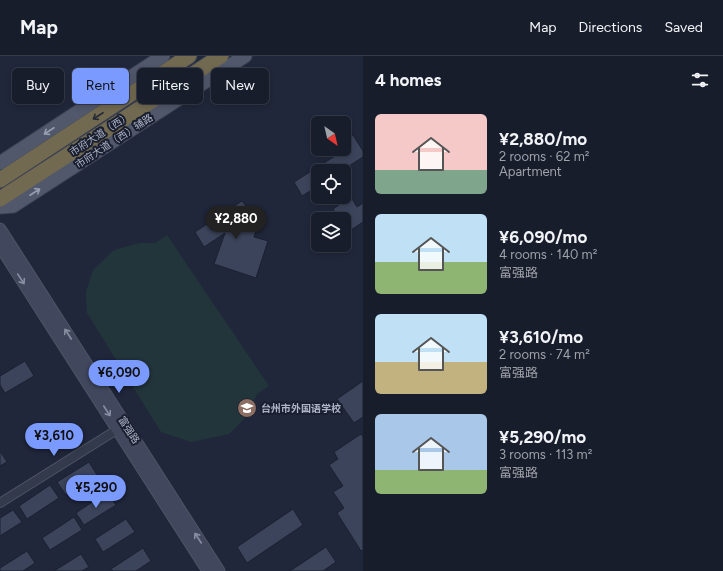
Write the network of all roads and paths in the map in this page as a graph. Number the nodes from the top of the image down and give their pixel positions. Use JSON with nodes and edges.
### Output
{"nodes":[{"id":1,"x":163,"y":56,"type":"edge"},
{"id":2,"x":189,"y":56,"type":"edge"},
{"id":3,"x":221,"y":56,"type":"edge"},
{"id":4,"x":245,"y":56,"type":"edge"},
{"id":5,"x":0,"y":164,"type":"edge"},
{"id":6,"x":0,"y":180,"type":"edge"},
{"id":7,"x":0,"y":199,"type":"edge"},
{"id":8,"x":0,"y":207,"type":"edge"},
{"id":9,"x":0,"y":229,"type":"edge"},
{"id":10,"x":0,"y":246,"type":"edge"},
{"id":11,"x":118,"y":429,"type":"junction"},
{"id":12,"x":0,"y":503,"type":"edge"},
{"id":13,"x":208,"y":571,"type":"edge"},
{"id":14,"x":219,"y":571,"type":"edge"}],
"edges":[{"from":1,"to":5,"type":"main road","one_way":true},
{"from":2,"to":6,"type":"highway","name":"市府大道（西）","one_way":true},
{"from":3,"to":7,"type":"highway","name":"市府大道（西）"},
{"from":8,"to":4,"type":"main road","name":"市府大道（西）辅路","one_way":true},
{"from":14,"to":9,"type":"main road","name":"富强路","one_way":true},
{"from":10,"to":11,"type":"main road","name":"富强路","one_way":true},
{"from":11,"to":12,"type":"street"},
{"from":11,"to":13,"type":"main road","name":"富强路"}]}
